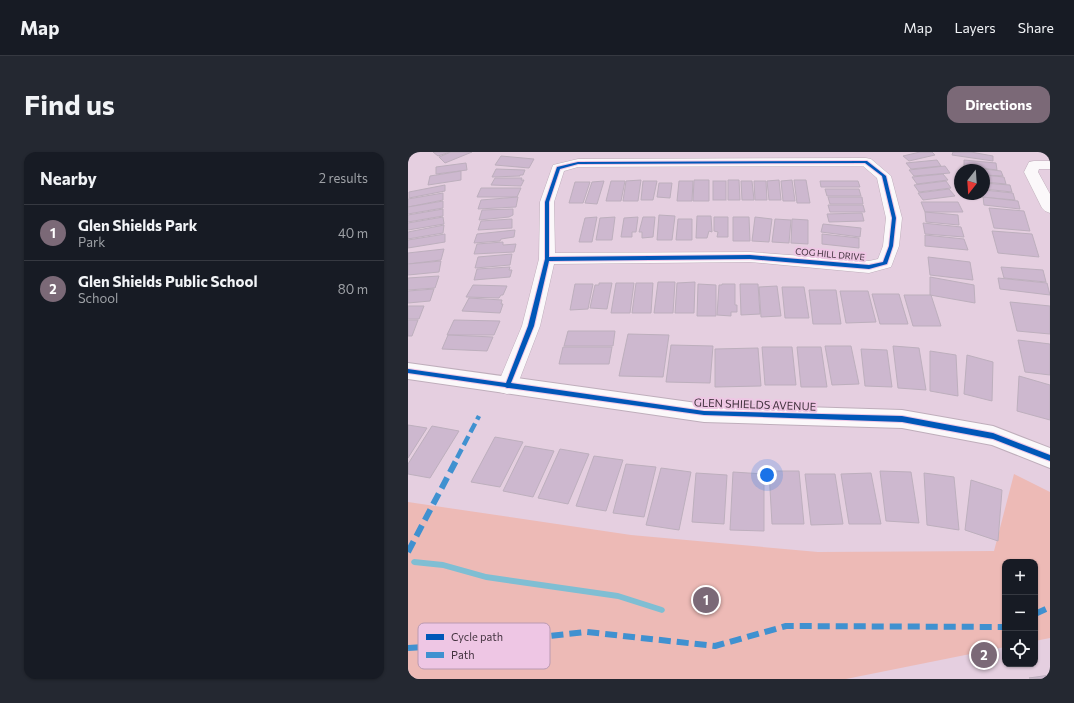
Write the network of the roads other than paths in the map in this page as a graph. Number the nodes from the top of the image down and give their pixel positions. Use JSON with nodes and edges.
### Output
{"nodes":[{"id":1,"x":1050,"y":165,"type":"edge"},
{"id":2,"x":1050,"y":208,"type":"edge"},
{"id":3,"x":547,"y":259,"type":"junction"},
{"id":4,"x":408,"y":371,"type":"edge"},
{"id":5,"x":507,"y":386,"type":"junction"},
{"id":6,"x":1050,"y":458,"type":"edge"}],
"edges":[{"from":1,"to":2,"type":"street"},
{"from":3,"to":3,"type":"street","name":"COG HILL DRIVE"},
{"from":3,"to":5,"type":"street","name":"COG HILL DRIVE"},
{"from":4,"to":5,"type":"street","name":"GLEN SHIELDS AVENUE"},
{"from":5,"to":6,"type":"street","name":"GLEN SHIELDS AVENUE"}]}
